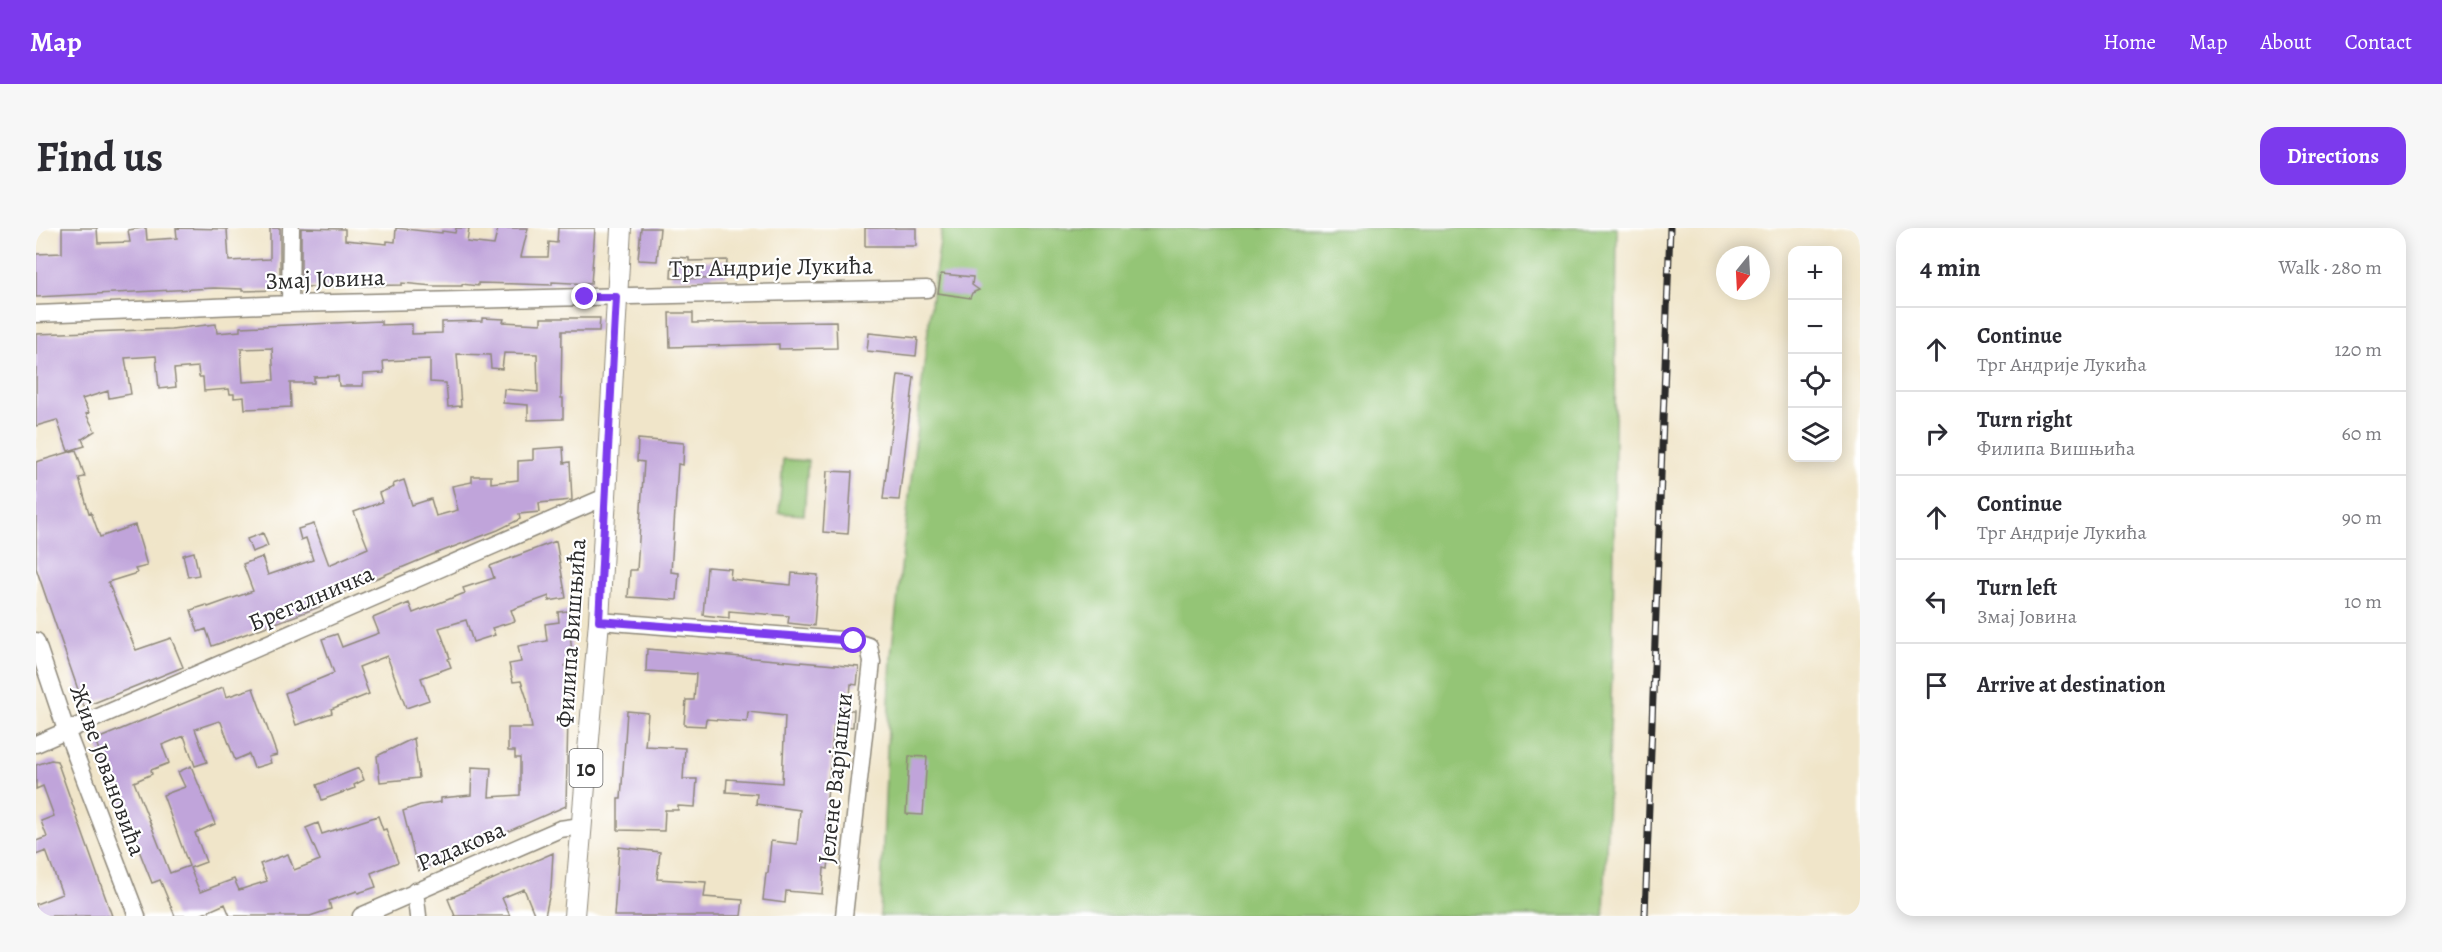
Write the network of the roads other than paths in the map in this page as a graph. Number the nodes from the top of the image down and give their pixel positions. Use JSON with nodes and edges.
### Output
{"nodes":[{"id":1,"x":291,"y":228,"type":"edge"},
{"id":2,"x":621,"y":228,"type":"edge"},
{"id":3,"x":927,"y":289,"type":"dead end"},
{"id":4,"x":616,"y":297,"type":"junction"},
{"id":5,"x":290,"y":304,"type":"junction"},
{"id":6,"x":36,"y":314,"type":"edge"},
{"id":7,"x":605,"y":497,"type":"junction"},
{"id":8,"x":599,"y":621,"type":"junction"},
{"id":9,"x":36,"y":641,"type":"edge"},
{"id":10,"x":66,"y":730,"type":"junction"},
{"id":11,"x":36,"y":744,"type":"edge"},
{"id":12,"x":581,"y":826,"type":"junction"},
{"id":13,"x":415,"y":891,"type":"junction"},
{"id":14,"x":137,"y":916,"type":"edge"},
{"id":15,"x":361,"y":916,"type":"edge"},
{"id":16,"x":418,"y":916,"type":"edge"},
{"id":17,"x":574,"y":916,"type":"edge"},
{"id":18,"x":844,"y":916,"type":"edge"}],
"edges":[{"from":1,"to":5,"type":"street"},
{"from":2,"to":4,"type":"main road","number":"10"},
{"from":3,"to":4,"type":"street","name":"Трг Андрије Лукића"},
{"from":4,"to":5,"type":"street","name":"Змај Јовина"},
{"from":4,"to":7,"type":"main road","number":"10"},
{"from":5,"to":6,"type":"street","name":"Змај Јовина"},
{"from":7,"to":8,"type":"main road","name":"Филипа Вишњића","number":"10"},
{"from":7,"to":10,"type":"street","name":"Брегалничка"},
{"from":8,"to":12,"type":"main road","name":"Филипа Вишњића","number":"10"},
{"from":8,"to":18,"type":"street","name":"Јелене Варјашки"},
{"from":9,"to":10,"type":"street","name":"Живе Јовановића"},
{"from":10,"to":11,"type":"street","name":"Брегалничка"},
{"from":10,"to":14,"type":"street","name":"Живе Јовановића"},
{"from":12,"to":13,"type":"street","name":"Радакова"},
{"from":12,"to":17,"type":"main road","name":"Филипа Вишњића","number":"10"},
{"from":13,"to":15,"type":"street","name":"Радакова"},
{"from":13,"to":16,"type":"street"}]}
